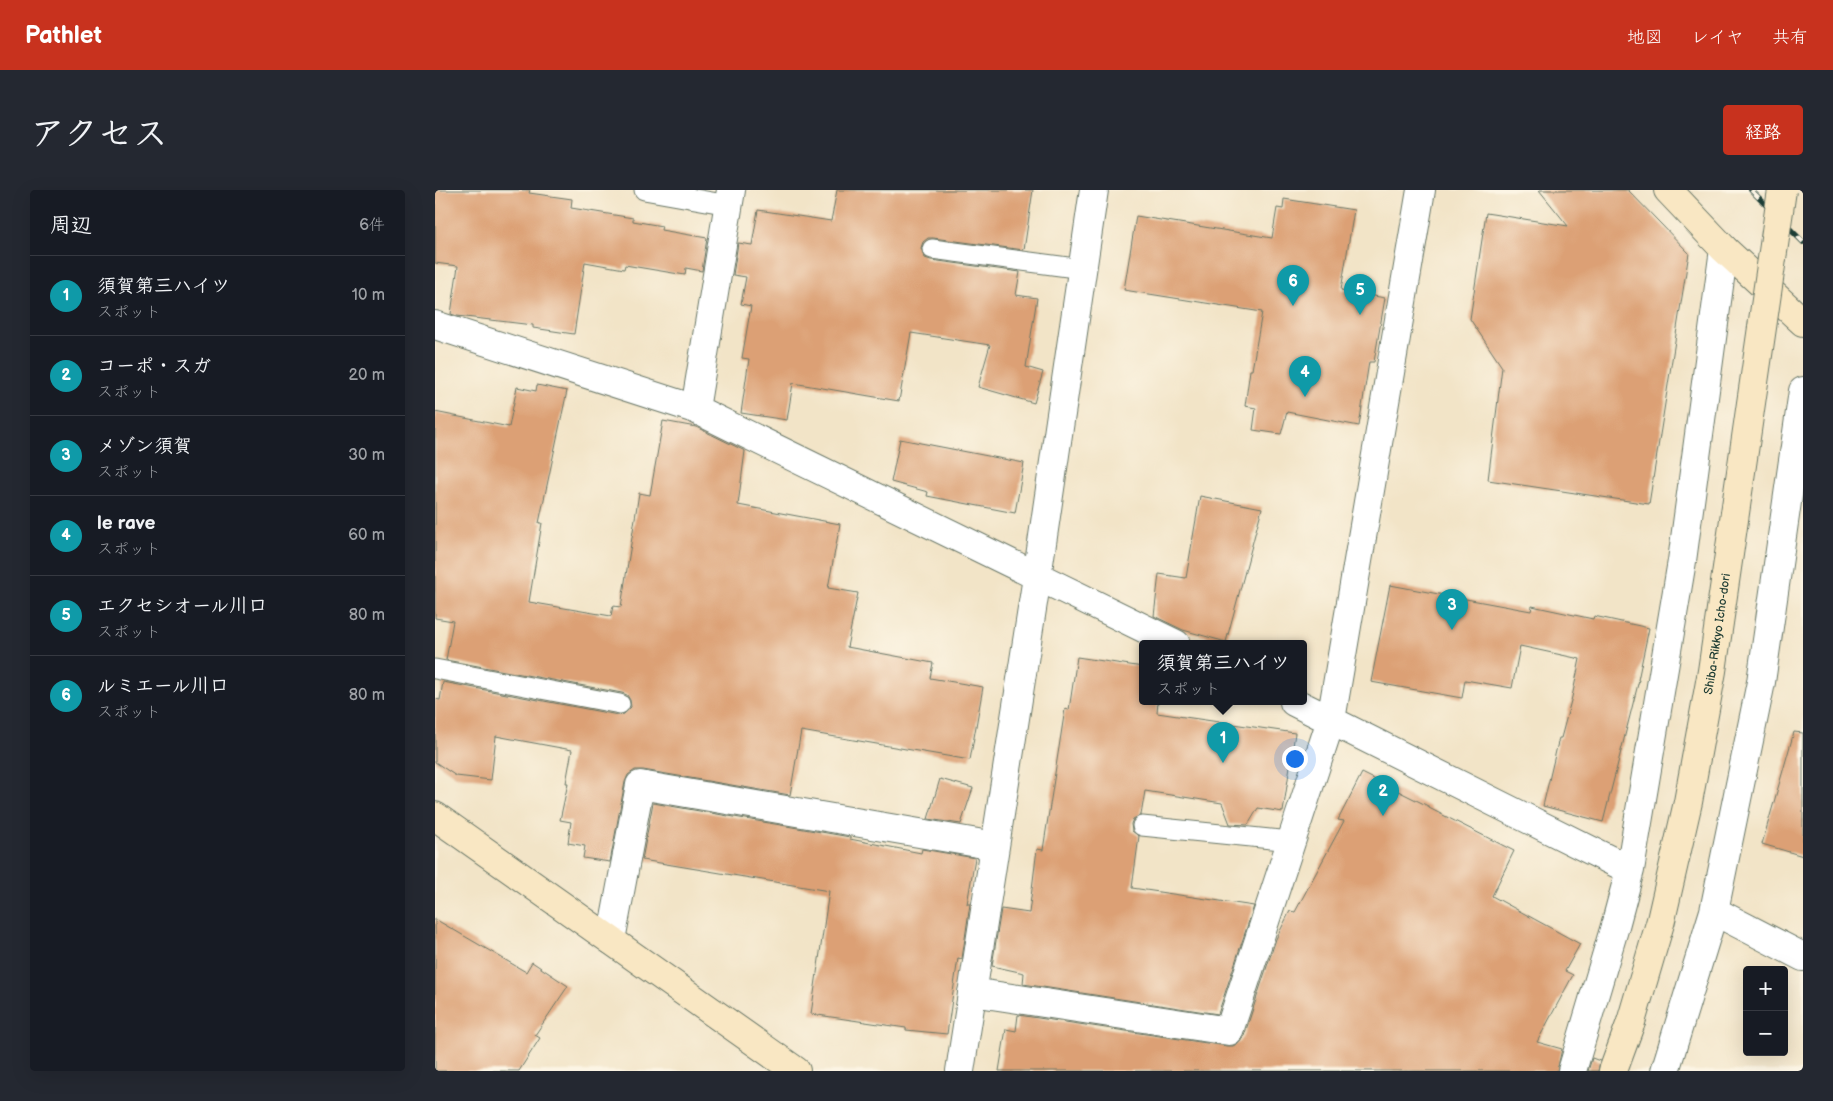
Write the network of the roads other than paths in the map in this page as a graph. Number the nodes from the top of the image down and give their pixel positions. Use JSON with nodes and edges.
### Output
{"nodes":[{"id":1,"x":644,"y":190,"type":"edge"},
{"id":2,"x":1095,"y":190,"type":"edge"},
{"id":3,"x":1421,"y":190,"type":"edge"},
{"id":4,"x":1668,"y":190,"type":"edge"},
{"id":5,"x":1782,"y":190,"type":"edge"},
{"id":6,"x":730,"y":197,"type":"edge"},
{"id":7,"x":932,"y":249,"type":"dead end"},
{"id":8,"x":1724,"y":249,"type":"junction"},
{"id":9,"x":1083,"y":269,"type":"junction"},
{"id":10,"x":1803,"y":322,"type":"edge"},
{"id":11,"x":435,"y":325,"type":"edge"},
{"id":12,"x":1803,"y":391,"type":"edge"},
{"id":13,"x":695,"y":409,"type":"junction"},
{"id":14,"x":1037,"y":577,"type":"junction"},
{"id":15,"x":1168,"y":640,"type":"edge"},
{"id":16,"x":435,"y":670,"type":"edge"},
{"id":17,"x":620,"y":704,"type":"dead end"},
{"id":18,"x":1300,"y":705,"type":"edge"},
{"id":19,"x":1331,"y":720,"type":"junction"},
{"id":20,"x":435,"y":816,"type":"edge"},
{"id":21,"x":1142,"y":826,"type":"dead end"},
{"id":22,"x":1291,"y":841,"type":"junction"},
{"id":23,"x":995,"y":846,"type":"junction"},
{"id":24,"x":1629,"y":870,"type":"junction"},
{"id":25,"x":1714,"y":911,"type":"junction"},
{"id":26,"x":611,"y":940,"type":"junction"},
{"id":27,"x":1803,"y":957,"type":"edge"},
{"id":28,"x":973,"y":992,"type":"junction"},
{"id":29,"x":796,"y":1071,"type":"edge"},
{"id":30,"x":959,"y":1071,"type":"edge"},
{"id":31,"x":1572,"y":1071,"type":"edge"},
{"id":32,"x":1613,"y":1071,"type":"edge"},
{"id":33,"x":1665,"y":1071,"type":"edge"}],
"edges":[{"from":1,"to":6,"type":"lane"},
{"from":2,"to":9,"type":"street"},
{"from":3,"to":19,"type":"street"},
{"from":4,"to":8,"type":"street"},
{"from":5,"to":32,"type":"street","name":"Shiba-Rikkyo Icho-dori","bridge":true},
{"from":6,"to":13,"type":"street"},
{"from":7,"to":9,"type":"lane"},
{"from":8,"to":10,"type":"street"},
{"from":8,"to":24,"type":"street"},
{"from":9,"to":14,"type":"street"},
{"from":11,"to":13,"type":"street"},
{"from":12,"to":25,"type":"street"},
{"from":13,"to":14,"type":"street"},
{"from":14,"to":15,"type":"street"},
{"from":14,"to":23,"type":"street"},
{"from":16,"to":17,"type":"lane"},
{"from":18,"to":19,"type":"street"},
{"from":19,"to":22,"type":"street"},
{"from":19,"to":24,"type":"street"},
{"from":20,"to":26,"type":"street"},
{"from":21,"to":22,"type":"lane"},
{"from":22,"to":28,"type":"street"},
{"from":23,"to":26,"type":"street"},
{"from":23,"to":28,"type":"street"},
{"from":24,"to":31,"type":"street"},
{"from":25,"to":27,"type":"street"},
{"from":25,"to":33,"type":"street"},
{"from":26,"to":29,"type":"street"},
{"from":28,"to":30,"type":"street"}]}
